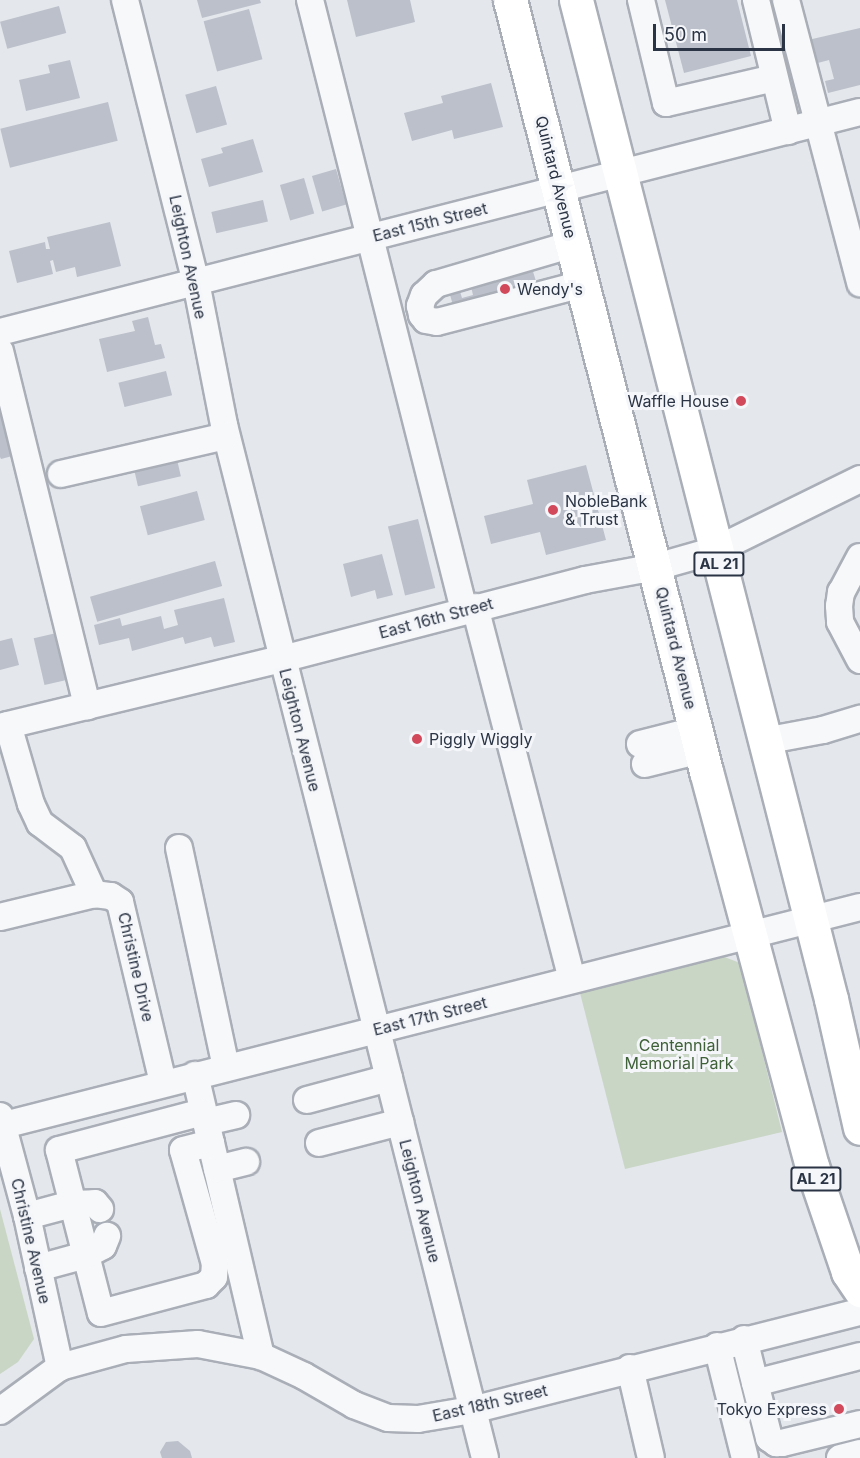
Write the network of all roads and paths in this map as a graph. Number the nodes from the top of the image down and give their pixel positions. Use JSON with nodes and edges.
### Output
{"nodes":[{"id":1,"x":125,"y":0,"type":"edge"},
{"id":2,"x":310,"y":0,"type":"edge"},
{"id":3,"x":510,"y":0,"type":"edge"},
{"id":4,"x":576,"y":0,"type":"edge"},
{"id":5,"x":641,"y":0,"type":"edge"},
{"id":6,"x":756,"y":0,"type":"edge"},
{"id":7,"x":786,"y":0,"type":"edge"},
{"id":8,"x":774,"y":78,"type":"junction"},
{"id":9,"x":860,"y":112,"type":"edge"},
{"id":10,"x":819,"y":123,"type":"junction"},
{"id":11,"x":788,"y":130,"type":"junction"},
{"id":12,"x":621,"y":173,"type":"junction"},
{"id":13,"x":558,"y":189,"type":"junction"},
{"id":14,"x":370,"y":237,"type":"junction"},
{"id":15,"x":573,"y":244,"type":"junction"},
{"id":16,"x":196,"y":282,"type":"junction"},
{"id":17,"x":860,"y":283,"type":"edge"},
{"id":18,"x":583,"y":284,"type":"junction"},
{"id":19,"x":0,"y":332,"type":"edge"},
{"id":20,"x":0,"y":351,"type":"edge"},
{"id":21,"x":226,"y":436,"type":"junction"},
{"id":22,"x":61,"y":474,"type":"dead end"},
{"id":23,"x":860,"y":479,"type":"edge"},
{"id":24,"x":716,"y":550,"type":"junction"},
{"id":25,"x":860,"y":557,"type":"edge"},
{"id":26,"x":656,"y":567,"type":"junction"},
{"id":27,"x":469,"y":608,"type":"junction"},
{"id":28,"x":282,"y":659,"type":"junction"},
{"id":29,"x":860,"y":660,"type":"edge"},
{"id":30,"x":87,"y":706,"type":"junction"},
{"id":31,"x":860,"y":719,"type":"edge"},
{"id":32,"x":4,"y":726,"type":"edge"},
{"id":33,"x":698,"y":740,"type":"junction"},
{"id":34,"x":764,"y":741,"type":"junction"},
{"id":35,"x":643,"y":754,"type":"dead end"},
{"id":36,"x":179,"y":848,"type":"dead end"},
{"id":37,"x":94,"y":894,"type":"junction"},
{"id":38,"x":860,"y":907,"type":"edge"},
{"id":39,"x":0,"y":917,"type":"edge"},
{"id":40,"x":809,"y":920,"type":"junction"},
{"id":41,"x":750,"y":934,"type":"junction"},
{"id":42,"x":572,"y":980,"type":"junction"},
{"id":43,"x":377,"y":1030,"type":"junction"},
{"id":44,"x":226,"y":1068,"type":"junction"},
{"id":45,"x":195,"y":1075,"type":"junction"},
{"id":46,"x":389,"y":1078,"type":"junction"},
{"id":47,"x":164,"y":1083,"type":"junction"},
{"id":48,"x":307,"y":1100,"type":"dead end"},
{"id":49,"x":236,"y":1115,"type":"dead end"},
{"id":50,"x":1,"y":1122,"type":"edge"},
{"id":51,"x":400,"y":1122,"type":"junction"},
{"id":52,"x":206,"y":1126,"type":"junction"},
{"id":53,"x":860,"y":1128,"type":"edge"},
{"id":54,"x":319,"y":1143,"type":"dead end"},
{"id":55,"x":246,"y":1162,"type":"dead end"},
{"id":56,"x":217,"y":1169,"type":"junction"},
{"id":57,"x":72,"y":1203,"type":"junction"},
{"id":58,"x":100,"y":1209,"type":"dead end"},
{"id":59,"x":27,"y":1216,"type":"junction"},
{"id":60,"x":107,"y":1236,"type":"dead end"},
{"id":61,"x":221,"y":1239,"type":"junction"},
{"id":62,"x":86,"y":1255,"type":"junction"},
{"id":63,"x":38,"y":1268,"type":"junction"},
{"id":64,"x":860,"y":1290,"type":"edge"},
{"id":65,"x":860,"y":1312,"type":"edge"},
{"id":66,"x":744,"y":1339,"type":"junction"},
{"id":67,"x":717,"y":1346,"type":"junction"},
{"id":68,"x":261,"y":1356,"type":"junction"},
{"id":69,"x":860,"y":1356,"type":"edge"},
{"id":70,"x":60,"y":1367,"type":"junction"},
{"id":71,"x":630,"y":1368,"type":"junction"},
{"id":72,"x":755,"y":1383,"type":"junction"},
{"id":73,"x":472,"y":1410,"type":"junction"},
{"id":74,"x":0,"y":1411,"type":"edge"},
{"id":75,"x":766,"y":1424,"type":"junction"},
{"id":76,"x":860,"y":1424,"type":"edge"},
{"id":77,"x":738,"y":1431,"type":"junction"},
{"id":78,"x":860,"y":1453,"type":"edge"},
{"id":79,"x":485,"y":1458,"type":"edge"},
{"id":80,"x":651,"y":1458,"type":"edge"},
{"id":81,"x":745,"y":1458,"type":"edge"},
{"id":82,"x":840,"y":1458,"type":"edge"}],
"edges":[{"from":1,"to":16,"type":"street","name":"Leighton Avenue"},
{"from":2,"to":14,"type":"street"},
{"from":3,"to":13,"type":"highway","name":"Quintard Avenue","number":"AL 21"},
{"from":4,"to":12,"type":"highway","number":"AL 21"},
{"from":5,"to":8,"type":"street"},
{"from":6,"to":8,"type":"street"},
{"from":7,"to":10,"type":"street"},
{"from":8,"to":11,"type":"street"},
{"from":9,"to":10,"type":"street","name":"East 15th Street"},
{"from":10,"to":11,"type":"street","name":"East 15th Street"},
{"from":10,"to":17,"type":"street"},
{"from":11,"to":12,"type":"street","name":"East 15th Street"},
{"from":12,"to":13,"type":"street","name":"East 15th Street"},
{"from":12,"to":24,"type":"highway","number":"AL 21"},
{"from":13,"to":14,"type":"street","name":"East 15th Street"},
{"from":13,"to":15,"type":"highway","name":"Quintard Avenue","number":"AL 21"},
{"from":14,"to":16,"type":"street","name":"East 15th Street"},
{"from":14,"to":27,"type":"street"},
{"from":15,"to":18,"type":"highway","name":"Quintard Avenue","number":"AL 21"},
{"from":15,"to":18,"type":"street"},
{"from":16,"to":19,"type":"street","name":"East 15th Street"},
{"from":16,"to":21,"type":"street","name":"Leighton Avenue"},
{"from":18,"to":26,"type":"highway","name":"Quintard Avenue","number":"AL 21"},
{"from":20,"to":30,"type":"street"},
{"from":21,"to":22,"type":"street"},
{"from":21,"to":28,"type":"street","name":"Leighton Avenue"},
{"from":23,"to":24,"type":"street","name":"East 16th Street"},
{"from":24,"to":26,"type":"street","name":"East 16th Street"},
{"from":24,"to":34,"type":"highway","number":"AL 21"},
{"from":25,"to":29,"type":"street"},
{"from":26,"to":27,"type":"street","name":"East 16th Street"},
{"from":26,"to":33,"type":"highway","name":"Quintard Avenue","number":"AL 21"},
{"from":27,"to":28,"type":"street","name":"East 16th Street"},
{"from":27,"to":42,"type":"street"},
{"from":28,"to":30,"type":"street","name":"East 16th Street"},
{"from":28,"to":43,"type":"street","name":"Leighton Avenue"},
{"from":30,"to":32,"type":"street","name":"East 16th Street"},
{"from":31,"to":34,"type":"street"},
{"from":32,"to":37,"type":"street"},
{"from":33,"to":35,"type":"street"},
{"from":33,"to":41,"type":"highway","name":"Quintard Avenue","number":"AL 21"},
{"from":34,"to":40,"type":"highway","number":"AL 21"},
{"from":36,"to":44,"type":"street"},
{"from":37,"to":39,"type":"street"},
{"from":37,"to":47,"type":"street","name":"Christine Drive"},
{"from":38,"to":40,"type":"street","name":"East 17th Street"},
{"from":40,"to":41,"type":"street","name":"East 17th Street"},
{"from":40,"to":53,"type":"highway","number":"AL 21"},
{"from":41,"to":42,"type":"street","name":"East 17th Street"},
{"from":41,"to":64,"type":"highway","name":"Quintard Avenue","number":"AL 21"},
{"from":42,"to":43,"type":"street","name":"East 17th Street"},
{"from":43,"to":44,"type":"street","name":"East 17th Street"},
{"from":43,"to":46,"type":"street","name":"Leighton Avenue"},
{"from":44,"to":45,"type":"street","name":"East 17th Street"},
{"from":45,"to":47,"type":"street","name":"East 17th Street"},
{"from":45,"to":52,"type":"street"},
{"from":46,"to":48,"type":"street"},
{"from":46,"to":51,"type":"street","name":"Leighton Avenue"},
{"from":47,"to":50,"type":"street","name":"East 17th Street"},
{"from":49,"to":52,"type":"street"},
{"from":50,"to":59,"type":"street","name":"Christine Avenue"},
{"from":51,"to":54,"type":"street"},
{"from":51,"to":73,"type":"street","name":"Leighton Avenue"},
{"from":52,"to":56,"type":"street"},
{"from":52,"to":57,"type":"street"},
{"from":52,"to":61,"type":"street"},
{"from":55,"to":56,"type":"street"},
{"from":56,"to":61,"type":"street"},
{"from":57,"to":58,"type":"street"},
{"from":57,"to":59,"type":"street"},
{"from":57,"to":62,"type":"street"},
{"from":59,"to":63,"type":"street","name":"Christine Avenue"},
{"from":60,"to":62,"type":"street"},
{"from":61,"to":62,"type":"street"},
{"from":61,"to":68,"type":"street"},
{"from":62,"to":63,"type":"street"},
{"from":63,"to":70,"type":"street","name":"Christine Avenue"},
{"from":65,"to":66,"type":"street","name":"East 18th Street"},
{"from":66,"to":67,"type":"street","name":"East 18th Street"},
{"from":66,"to":72,"type":"street"},
{"from":67,"to":71,"type":"street","name":"East 18th Street"},
{"from":67,"to":77,"type":"street"},
{"from":68,"to":70,"type":"street","name":"East 18th Street"},
{"from":68,"to":73,"type":"street","name":"East 18th Street"},
{"from":69,"to":72,"type":"street"},
{"from":70,"to":74,"type":"street","name":"East 18th Street"},
{"from":71,"to":73,"type":"street","name":"East 18th Street"},
{"from":71,"to":80,"type":"street"},
{"from":72,"to":75,"type":"street"},
{"from":73,"to":79,"type":"street","name":"Leighton Avenue"},
{"from":75,"to":76,"type":"street"},
{"from":75,"to":77,"type":"street"},
{"from":77,"to":81,"type":"street"},
{"from":78,"to":82,"type":"street"}]}
